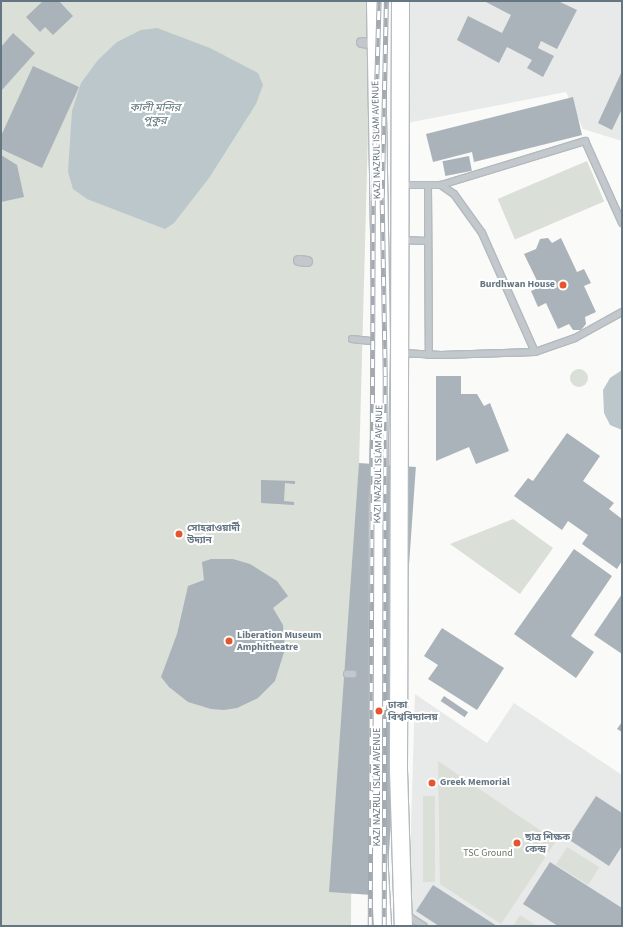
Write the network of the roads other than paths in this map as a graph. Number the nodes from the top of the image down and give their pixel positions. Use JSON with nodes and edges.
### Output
{"nodes":[{"id":1,"x":375,"y":1,"type":"edge"},
{"id":2,"x":400,"y":1,"type":"edge"},
{"id":3,"x":361,"y":42,"type":"dead end"},
{"id":4,"x":370,"y":43,"type":"dead end"},
{"id":5,"x":400,"y":185,"type":"junction"},
{"id":6,"x":441,"y":185,"type":"junction"},
{"id":7,"x":378,"y":186,"type":"junction"},
{"id":8,"x":428,"y":186,"type":"junction"},
{"id":9,"x":622,"y":222,"type":"edge"},
{"id":10,"x":400,"y":240,"type":"junction"},
{"id":11,"x":428,"y":241,"type":"junction"},
{"id":12,"x":622,"y":312,"type":"edge"},
{"id":13,"x":352,"y":339,"type":"dead end"},
{"id":14,"x":381,"y":344,"type":"junction"},
{"id":15,"x":400,"y":350,"type":"junction"},
{"id":16,"x":535,"y":352,"type":"junction"},
{"id":17,"x":429,"y":354,"type":"junction"},
{"id":18,"x":382,"y":921,"type":"edge"},
{"id":19,"x":403,"y":921,"type":"edge"},
{"id":20,"x":424,"y":926,"type":"edge"}],
"edges":[{"from":1,"to":7,"type":"main road","name":"KAZI NAZRUL ISLAM AVENUE"},
{"from":2,"to":5,"type":"main road","name":"KAZI NAZRUL ISLAM AVENUE"},
{"from":3,"to":4,"type":"street"},
{"from":5,"to":7,"type":"main road"},
{"from":5,"to":8,"type":"lane"},
{"from":5,"to":10,"type":"main road","name":"KAZI NAZRUL ISLAM AVENUE"},
{"from":6,"to":8,"type":"lane"},
{"from":6,"to":9,"type":"lane"},
{"from":6,"to":16,"type":"lane"},
{"from":7,"to":14,"type":"main road","name":"KAZI NAZRUL ISLAM AVENUE"},
{"from":8,"to":11,"type":"lane"},
{"from":10,"to":11,"type":"lane"},
{"from":10,"to":15,"type":"main road","name":"KAZI NAZRUL ISLAM AVENUE"},
{"from":11,"to":17,"type":"lane"},
{"from":12,"to":16,"type":"lane"},
{"from":13,"to":14,"type":"lane"},
{"from":14,"to":15,"type":"main road"},
{"from":14,"to":18,"type":"main road","name":"KAZI NAZRUL ISLAM AVENUE"},
{"from":15,"to":17,"type":"lane"},
{"from":15,"to":19,"type":"main road","name":"KAZI NAZRUL ISLAM AVENUE"},
{"from":16,"to":17,"type":"lane"},
{"from":18,"to":19,"type":"main road"},
{"from":19,"to":20,"type":"lane"}]}
